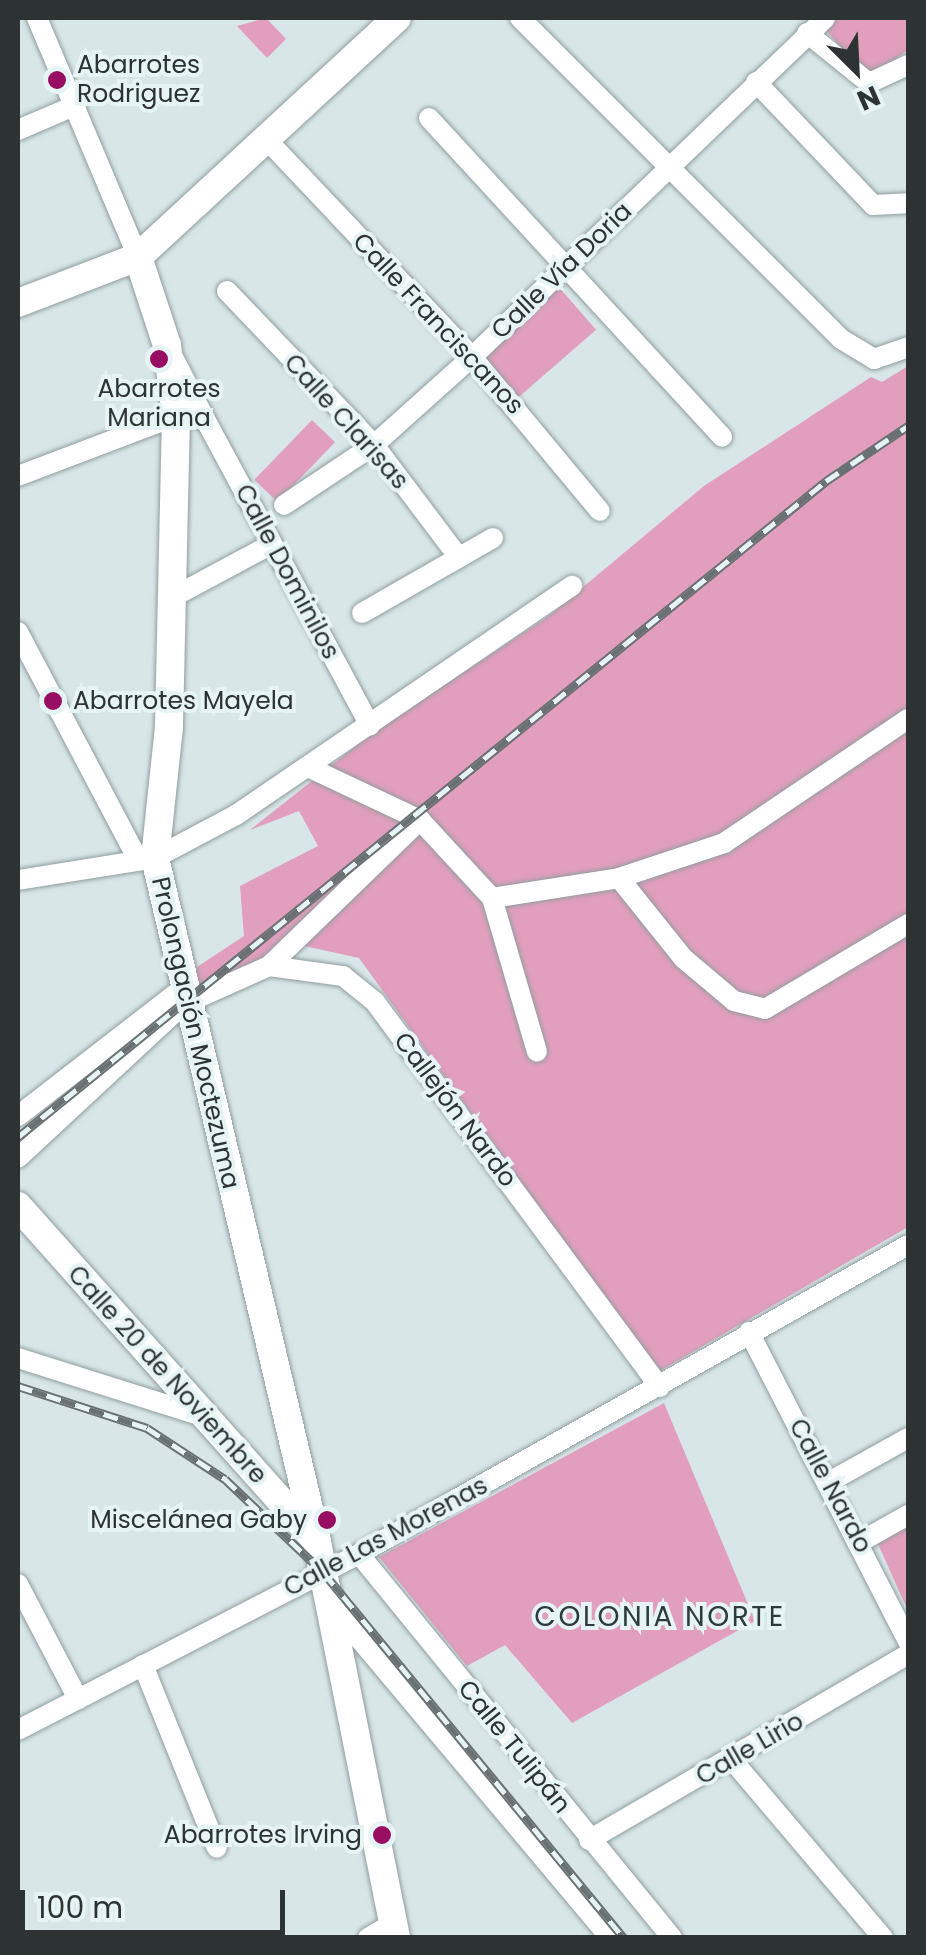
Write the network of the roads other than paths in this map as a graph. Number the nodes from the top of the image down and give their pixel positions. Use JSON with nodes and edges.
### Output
{"nodes":[{"id":1,"x":36,"y":18,"type":"edge"},
{"id":2,"x":397,"y":18,"type":"edge"},
{"id":3,"x":520,"y":18,"type":"edge"},
{"id":4,"x":825,"y":18,"type":"edge"},
{"id":5,"x":808,"y":34,"type":"junction"},
{"id":6,"x":908,"y":65,"type":"edge"},
{"id":7,"x":756,"y":82,"type":"junction"},
{"id":8,"x":76,"y":105,"type":"junction"},
{"id":9,"x":429,"y":118,"type":"dead end"},
{"id":10,"x":18,"y":130,"type":"edge"},
{"id":11,"x":269,"y":142,"type":"junction"},
{"id":12,"x":669,"y":170,"type":"junction"},
{"id":13,"x":908,"y":202,"type":"edge"},
{"id":14,"x":138,"y":257,"type":"junction"},
{"id":15,"x":565,"y":266,"type":"junction"},
{"id":16,"x":227,"y":291,"type":"dead end"},
{"id":17,"x":18,"y":303,"type":"edge"},
{"id":18,"x":167,"y":346,"type":"junction"},
{"id":19,"x":908,"y":348,"type":"edge"},
{"id":20,"x":472,"y":357,"type":"junction"},
{"id":21,"x":176,"y":416,"type":"junction"},
{"id":22,"x":205,"y":419,"type":"junction"},
{"id":23,"x":722,"y":437,"type":"dead end"},
{"id":24,"x":374,"y":446,"type":"junction"},
{"id":25,"x":18,"y":476,"type":"edge"},
{"id":26,"x":284,"y":505,"type":"dead end"},
{"id":27,"x":600,"y":511,"type":"dead end"},
{"id":28,"x":493,"y":538,"type":"dead end"},
{"id":29,"x":270,"y":545,"type":"junction"},
{"id":30,"x":458,"y":558,"type":"junction"},
{"id":31,"x":572,"y":586,"type":"dead end"},
{"id":32,"x":174,"y":597,"type":"junction"},
{"id":33,"x":362,"y":613,"type":"dead end"},
{"id":34,"x":18,"y":632,"type":"edge"},
{"id":35,"x":908,"y":719,"type":"edge"},
{"id":36,"x":370,"y":725,"type":"junction"},
{"id":37,"x":308,"y":767,"type":"junction"},
{"id":38,"x":420,"y":820,"type":"junction"},
{"id":39,"x":146,"y":859,"type":"junction"},
{"id":40,"x":619,"y":878,"type":"junction"},
{"id":41,"x":18,"y":880,"type":"edge"},
{"id":42,"x":492,"y":898,"type":"junction"},
{"id":43,"x":908,"y":924,"type":"edge"},
{"id":44,"x":269,"y":966,"type":"junction"},
{"id":45,"x":184,"y":996,"type":"junction"},
{"id":46,"x":538,"y":1052,"type":"dead end"},
{"id":47,"x":18,"y":1116,"type":"edge"},
{"id":48,"x":18,"y":1158,"type":"edge"},
{"id":49,"x":18,"y":1206,"type":"edge"},
{"id":50,"x":908,"y":1245,"type":"edge"},
{"id":51,"x":749,"y":1332,"type":"junction"},
{"id":52,"x":18,"y":1358,"type":"edge"},
{"id":53,"x":660,"y":1387,"type":"junction"},
{"id":54,"x":202,"y":1416,"type":"junction"},
{"id":55,"x":908,"y":1438,"type":"edge"},
{"id":56,"x":829,"y":1482,"type":"junction"},
{"id":57,"x":908,"y":1514,"type":"edge"},
{"id":58,"x":317,"y":1542,"type":"junction"},
{"id":59,"x":860,"y":1542,"type":"junction"},
{"id":60,"x":359,"y":1554,"type":"junction"},
{"id":61,"x":324,"y":1573,"type":"junction"},
{"id":62,"x":18,"y":1584,"type":"edge"},
{"id":63,"x":330,"y":1603,"type":"junction"},
{"id":64,"x":908,"y":1641,"type":"edge"},
{"id":65,"x":908,"y":1654,"type":"edge"},
{"id":66,"x":144,"y":1665,"type":"junction"},
{"id":67,"x":78,"y":1699,"type":"junction"},
{"id":68,"x":18,"y":1730,"type":"edge"},
{"id":69,"x":733,"y":1762,"type":"junction"},
{"id":70,"x":589,"y":1840,"type":"junction"},
{"id":71,"x":217,"y":1848,"type":"dead end"},
{"id":72,"x":386,"y":1933,"type":"edge"},
{"id":73,"x":610,"y":1938,"type":"edge"},
{"id":74,"x":672,"y":1938,"type":"edge"},
{"id":75,"x":883,"y":1938,"type":"edge"}],
"edges":[{"from":1,"to":8,"type":"street","name":"Prolongación Moctezuma"},
{"from":2,"to":11,"type":"main road"},
{"from":3,"to":12,"type":"street"},
{"from":4,"to":5,"type":"street","name":"Calle Vía Doria"},
{"from":5,"to":6,"type":"street"},
{"from":5,"to":7,"type":"street","name":"Calle Vía Doria"},
{"from":7,"to":12,"type":"street","name":"Calle Vía Doria"},
{"from":7,"to":13,"type":"street"},
{"from":8,"to":10,"type":"street"},
{"from":8,"to":14,"type":"street","name":"Prolongación Moctezuma"},
{"from":9,"to":15,"type":"street"},
{"from":11,"to":14,"type":"main road"},
{"from":11,"to":20,"type":"street","name":"Calle Franciscanos"},
{"from":12,"to":15,"type":"street","name":"Calle Vía Doria"},
{"from":12,"to":19,"type":"street"},
{"from":14,"to":17,"type":"main road"},
{"from":14,"to":18,"type":"main road","name":"Prolongación Moctezuma"},
{"from":15,"to":20,"type":"street","name":"Calle Vía Doria"},
{"from":15,"to":23,"type":"street"},
{"from":16,"to":24,"type":"street","name":"Calle Clarisas"},
{"from":18,"to":21,"type":"main road","name":"Prolongación Moctezuma"},
{"from":18,"to":22,"type":"street","name":"Calle Dominilos"},
{"from":20,"to":24,"type":"street","name":"Calle Vía Doria"},
{"from":20,"to":27,"type":"street","name":"Calle Franciscanos"},
{"from":21,"to":22,"type":"street"},
{"from":21,"to":25,"type":"street"},
{"from":21,"to":32,"type":"main road","name":"Prolongación Moctezuma"},
{"from":22,"to":29,"type":"street","name":"Calle Dominilos"},
{"from":24,"to":26,"type":"street","name":"Calle Vía Doria"},
{"from":24,"to":30,"type":"street","name":"Calle Clarisas"},
{"from":28,"to":30,"type":"street"},
{"from":29,"to":32,"type":"street"},
{"from":29,"to":36,"type":"street","name":"Calle Dominilos"},
{"from":30,"to":33,"type":"street"},
{"from":31,"to":36,"type":"street"},
{"from":32,"to":39,"type":"main road","name":"Prolongación Moctezuma"},
{"from":34,"to":39,"type":"street"},
{"from":35,"to":40,"type":"street"},
{"from":36,"to":37,"type":"street"},
{"from":37,"to":38,"type":"street"},
{"from":37,"to":39,"type":"street"},
{"from":38,"to":42,"type":"street"},
{"from":38,"to":44,"type":"street"},
{"from":39,"to":41,"type":"street"},
{"from":39,"to":45,"type":"main road","name":"Prolongación Moctezuma"},
{"from":40,"to":42,"type":"street"},
{"from":40,"to":43,"type":"street"},
{"from":42,"to":46,"type":"street"},
{"from":44,"to":45,"type":"street"},
{"from":44,"to":53,"type":"street","name":"Callejón Nardo"},
{"from":45,"to":47,"type":"street"},
{"from":45,"to":48,"type":"street"},
{"from":45,"to":58,"type":"main road","name":"Prolongación Moctezuma"},
{"from":49,"to":54,"type":"main road","name":"Calle 20 de Noviembre"},
{"from":50,"to":51,"type":"street","name":"Calle Las Morenas"},
{"from":51,"to":53,"type":"street","name":"Calle Las Morenas"},
{"from":51,"to":56,"type":"street","name":"Calle Nardo"},
{"from":52,"to":54,"type":"street"},
{"from":53,"to":60,"type":"street","name":"Calle Las Morenas"},
{"from":54,"to":58,"type":"main road","name":"Calle 20 de Noviembre"},
{"from":55,"to":56,"type":"street"},
{"from":56,"to":59,"type":"street","name":"Calle Nardo"},
{"from":57,"to":59,"type":"street"},
{"from":58,"to":61,"type":"main road","name":"Prolongación Moctezuma"},
{"from":59,"to":64,"type":"street","name":"Calle Nardo"},
{"from":60,"to":61,"type":"street","name":"Calle Las Morenas"},
{"from":60,"to":70,"type":"street","name":"Calle Tulipán"},
{"from":61,"to":63,"type":"main road","name":"Prolongación Moctezuma"},
{"from":61,"to":66,"type":"street","name":"Calle Las Morenas"},
{"from":62,"to":67,"type":"street"},
{"from":63,"to":72,"type":"main road","name":"Prolongación Moctezuma"},
{"from":63,"to":73,"type":"street"},
{"from":65,"to":69,"type":"street","name":"Calle Lirio"},
{"from":66,"to":67,"type":"street","name":"Calle Las Morenas"},
{"from":66,"to":71,"type":"street"},
{"from":67,"to":68,"type":"street","name":"Calle Las Morenas"},
{"from":69,"to":70,"type":"street","name":"Calle Lirio"},
{"from":69,"to":75,"type":"street"},
{"from":70,"to":74,"type":"street","name":"Calle Tulipán"}]}
